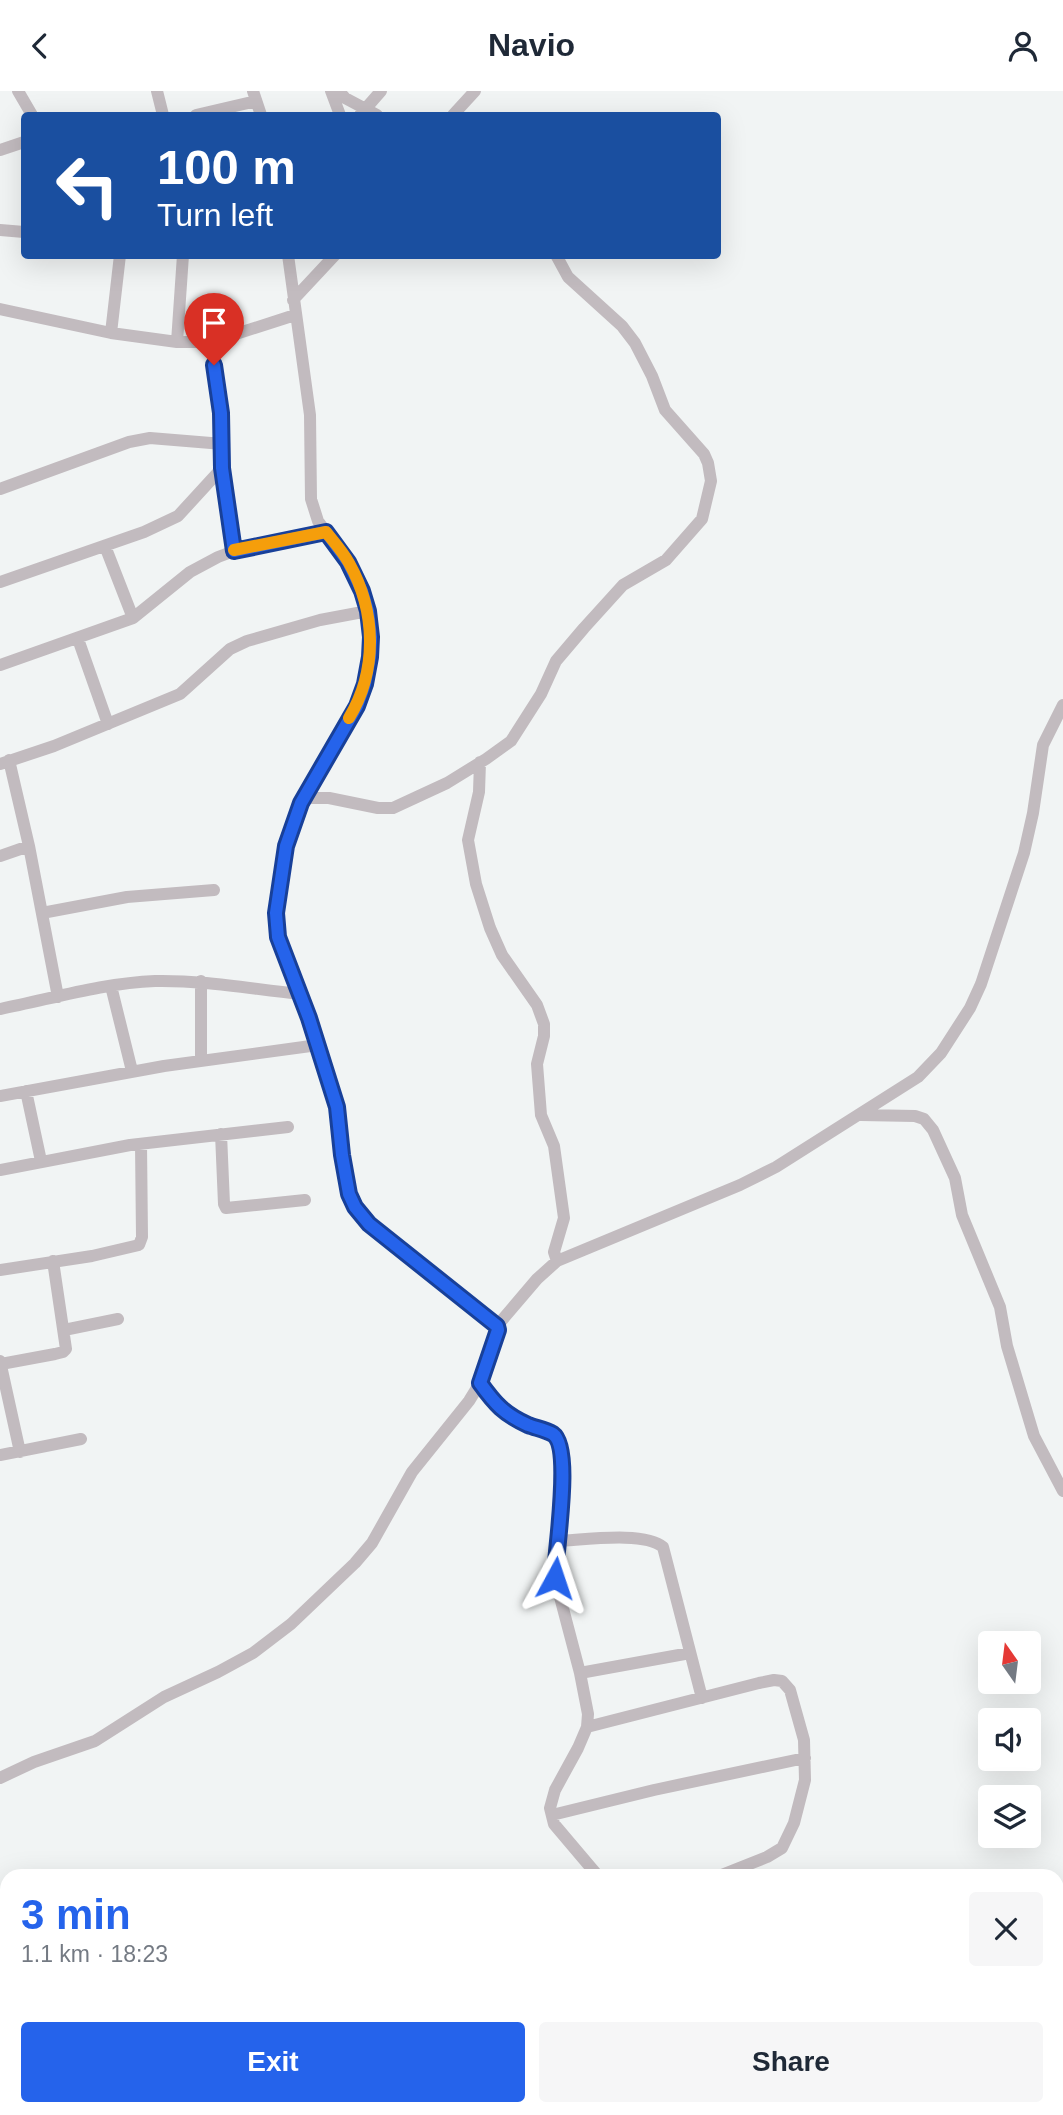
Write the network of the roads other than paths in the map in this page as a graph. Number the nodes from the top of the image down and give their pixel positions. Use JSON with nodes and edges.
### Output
{"nodes":[{"id":1,"x":18,"y":91,"type":"edge"},
{"id":2,"x":157,"y":91,"type":"edge"},
{"id":3,"x":331,"y":91,"type":"edge"},
{"id":4,"x":339,"y":91,"type":"edge"},
{"id":5,"x":382,"y":91,"type":"edge"},
{"id":6,"x":475,"y":91,"type":"edge"},
{"id":7,"x":255,"y":96,"type":"edge"},
{"id":8,"x":30,"y":112,"type":"edge"},
{"id":9,"x":162,"y":112,"type":"edge"},
{"id":10,"x":205,"y":112,"type":"edge"},
{"id":11,"x":339,"y":112,"type":"edge"},
{"id":12,"x":365,"y":112,"type":"edge"},
{"id":13,"x":369,"y":112,"type":"edge"},
{"id":14,"x":456,"y":112,"type":"edge"},
{"id":15,"x":21,"y":143,"type":"edge"},
{"id":16,"x":0,"y":150,"type":"edge"},
{"id":17,"x":0,"y":230,"type":"edge"},
{"id":18,"x":21,"y":232,"type":"edge"},
{"id":19,"x":120,"y":259,"type":"edge"},
{"id":20,"x":183,"y":259,"type":"edge"},
{"id":21,"x":288,"y":259,"type":"edge"},
{"id":22,"x":331,"y":259,"type":"edge"},
{"id":23,"x":558,"y":259,"type":"edge"},
{"id":24,"x":293,"y":300,"type":"junction"},
{"id":25,"x":0,"y":309,"type":"edge"},
{"id":26,"x":295,"y":315,"type":"junction"},
{"id":27,"x":111,"y":333,"type":"junction"},
{"id":28,"x":177,"y":342,"type":"junction"},
{"id":29,"x":211,"y":342,"type":"junction"},
{"id":30,"x":222,"y":444,"type":"junction"},
{"id":31,"x":222,"y":468,"type":"junction"},
{"id":32,"x":0,"y":489,"type":"edge"},
{"id":33,"x":326,"y":532,"type":"junction"},
{"id":34,"x":105,"y":546,"type":"junction"},
{"id":35,"x":234,"y":551,"type":"junction"},
{"id":36,"x":0,"y":582,"type":"edge"},
{"id":37,"x":368,"y":611,"type":"junction"},
{"id":38,"x":133,"y":618,"type":"junction"},
{"id":39,"x":78,"y":639,"type":"junction"},
{"id":40,"x":0,"y":665,"type":"edge"},
{"id":41,"x":1063,"y":705,"type":"edge"},
{"id":42,"x":108,"y":723,"type":"junction"},
{"id":43,"x":5,"y":762,"type":"edge"},
{"id":44,"x":480,"y":762,"type":"junction"},
{"id":45,"x":304,"y":798,"type":"junction"},
{"id":46,"x":29,"y":846,"type":"junction"},
{"id":47,"x":0,"y":856,"type":"edge"},
{"id":48,"x":214,"y":890,"type":"dead end"},
{"id":49,"x":43,"y":913,"type":"junction"},
{"id":50,"x":201,"y":981,"type":"junction"},
{"id":51,"x":111,"y":986,"type":"junction"},
{"id":52,"x":300,"y":994,"type":"junction"},
{"id":53,"x":58,"y":997,"type":"junction"},
{"id":54,"x":0,"y":1009,"type":"edge"},
{"id":55,"x":318,"y":1045,"type":"junction"},
{"id":56,"x":201,"y":1061,"type":"junction"},
{"id":57,"x":132,"y":1072,"type":"junction"},
{"id":58,"x":26,"y":1091,"type":"junction"},
{"id":59,"x":0,"y":1096,"type":"edge"},
{"id":60,"x":860,"y":1115,"type":"junction"},
{"id":61,"x":288,"y":1127,"type":"dead end"},
{"id":62,"x":221,"y":1134,"type":"junction"},
{"id":63,"x":141,"y":1144,"type":"junction"},
{"id":64,"x":41,"y":1161,"type":"junction"},
{"id":65,"x":0,"y":1170,"type":"edge"},
{"id":66,"x":305,"y":1200,"type":"dead end"},
{"id":67,"x":53,"y":1261,"type":"junction"},
{"id":68,"x":557,"y":1261,"type":"junction"},
{"id":69,"x":0,"y":1270,"type":"edge"},
{"id":70,"x":118,"y":1319,"type":"dead end"},
{"id":71,"x":497,"y":1326,"type":"junction"},
{"id":72,"x":64,"y":1330,"type":"junction"},
{"id":73,"x":1,"y":1367,"type":"edge"},
{"id":74,"x":480,"y":1383,"type":"junction"},
{"id":75,"x":81,"y":1439,"type":"dead end"},
{"id":76,"x":20,"y":1452,"type":"junction"},
{"id":77,"x":0,"y":1455,"type":"edge"},
{"id":78,"x":1063,"y":1491,"type":"edge"},
{"id":79,"x":558,"y":1541,"type":"junction"},
{"id":80,"x":690,"y":1653,"type":"junction"},
{"id":81,"x":580,"y":1673,"type":"junction"},
{"id":82,"x":702,"y":1698,"type":"junction"},
{"id":83,"x":587,"y":1727,"type":"junction"},
{"id":84,"x":805,"y":1758,"type":"junction"},
{"id":85,"x":0,"y":1778,"type":"edge"},
{"id":86,"x":552,"y":1815,"type":"junction"},
{"id":87,"x":592,"y":1869,"type":"edge"},
{"id":88,"x":737,"y":1869,"type":"edge"}],
"edges":[{"from":1,"to":8,"type":"street"},
{"from":2,"to":9,"type":"street"},
{"from":3,"to":11,"type":"street"},
{"from":4,"to":12,"type":"street"},
{"from":5,"to":13,"type":"street"},
{"from":6,"to":14,"type":"street"},
{"from":7,"to":10,"type":"street"},
{"from":15,"to":16,"type":"street"},
{"from":17,"to":18,"type":"street"},
{"from":19,"to":27,"type":"street"},
{"from":20,"to":28,"type":"street"},
{"from":21,"to":24,"type":"street"},
{"from":22,"to":24,"type":"street"},
{"from":23,"to":44,"type":"street"},
{"from":24,"to":26,"type":"street"},
{"from":25,"to":27,"type":"street"},
{"from":26,"to":29,"type":"street"},
{"from":26,"to":33,"type":"street"},
{"from":27,"to":28,"type":"street"},
{"from":28,"to":29,"type":"street"},
{"from":29,"to":30,"type":"street"},
{"from":30,"to":31,"type":"street"},
{"from":30,"to":32,"type":"street"},
{"from":31,"to":34,"type":"street"},
{"from":31,"to":35,"type":"street"},
{"from":33,"to":35,"type":"street"},
{"from":33,"to":37,"type":"street"},
{"from":34,"to":36,"type":"street"},
{"from":34,"to":38,"type":"street"},
{"from":35,"to":38,"type":"street"},
{"from":37,"to":42,"type":"street"},
{"from":37,"to":45,"type":"street"},
{"from":38,"to":39,"type":"street"},
{"from":39,"to":40,"type":"street"},
{"from":39,"to":42,"type":"street"},
{"from":41,"to":60,"type":"street"},
{"from":42,"to":43,"type":"street"},
{"from":43,"to":46,"type":"street"},
{"from":44,"to":45,"type":"street"},
{"from":44,"to":68,"type":"street"},
{"from":45,"to":52,"type":"street"},
{"from":46,"to":47,"type":"street"},
{"from":46,"to":49,"type":"street"},
{"from":48,"to":49,"type":"street"},
{"from":49,"to":53,"type":"street"},
{"from":50,"to":51,"type":"street"},
{"from":50,"to":52,"type":"street"},
{"from":50,"to":56,"type":"street"},
{"from":51,"to":53,"type":"street"},
{"from":51,"to":57,"type":"street"},
{"from":52,"to":55,"type":"street"},
{"from":53,"to":54,"type":"street"},
{"from":55,"to":56,"type":"street"},
{"from":55,"to":71,"type":"street"},
{"from":56,"to":57,"type":"street"},
{"from":57,"to":58,"type":"street"},
{"from":58,"to":59,"type":"street"},
{"from":58,"to":64,"type":"street"},
{"from":60,"to":68,"type":"street"},
{"from":60,"to":78,"type":"street"},
{"from":61,"to":62,"type":"street"},
{"from":62,"to":63,"type":"street"},
{"from":62,"to":66,"type":"street"},
{"from":63,"to":64,"type":"street"},
{"from":63,"to":67,"type":"street"},
{"from":64,"to":65,"type":"street"},
{"from":67,"to":69,"type":"street"},
{"from":67,"to":72,"type":"street"},
{"from":68,"to":71,"type":"street"},
{"from":70,"to":72,"type":"street"},
{"from":71,"to":74,"type":"street"},
{"from":72,"to":73,"type":"street"},
{"from":73,"to":76,"type":"street"},
{"from":74,"to":79,"type":"street"},
{"from":74,"to":85,"type":"street"},
{"from":75,"to":76,"type":"street"},
{"from":76,"to":77,"type":"street"},
{"from":79,"to":80,"type":"street"},
{"from":79,"to":81,"type":"street"},
{"from":80,"to":81,"type":"street"},
{"from":80,"to":82,"type":"street"},
{"from":81,"to":83,"type":"street"},
{"from":82,"to":83,"type":"street"},
{"from":82,"to":84,"type":"street"},
{"from":83,"to":86,"type":"street"},
{"from":84,"to":86,"type":"street"},
{"from":84,"to":88,"type":"street"},
{"from":86,"to":87,"type":"street"}]}
